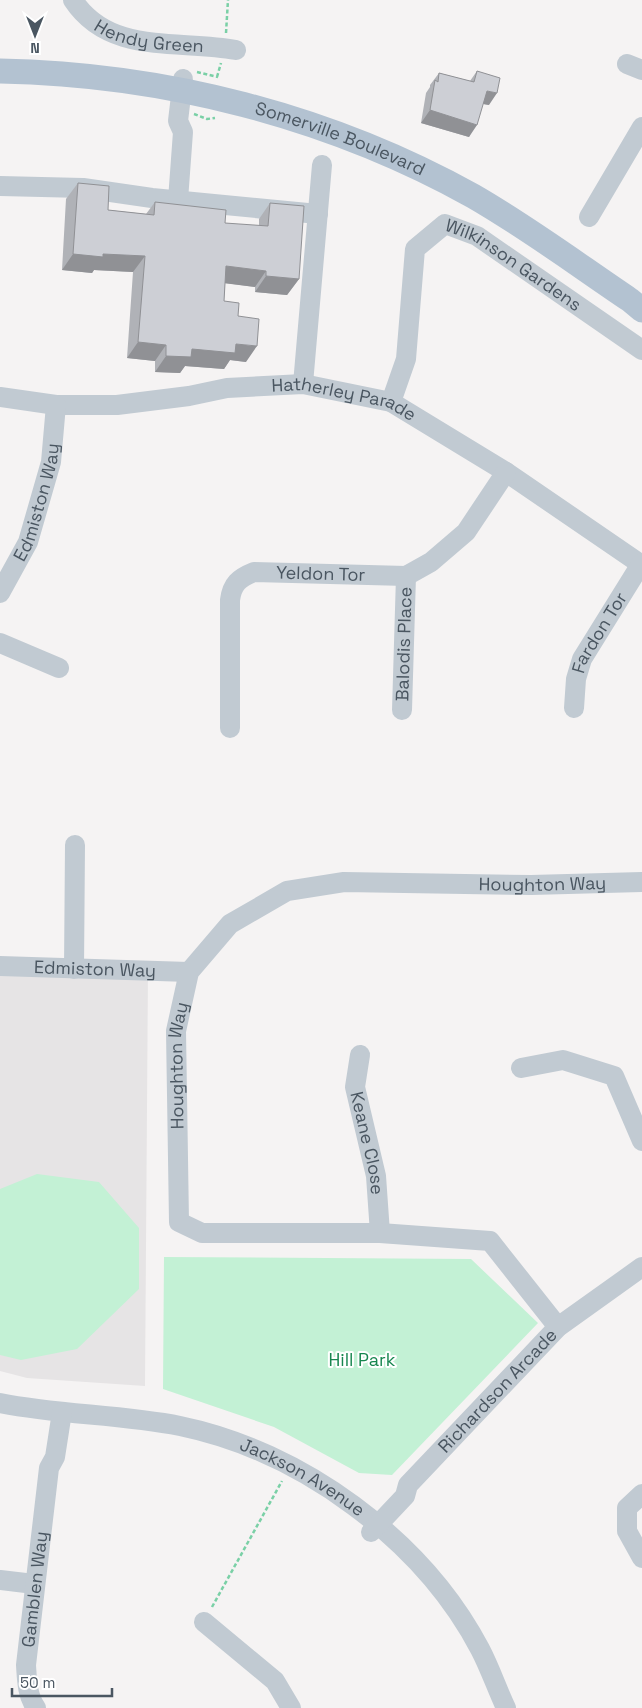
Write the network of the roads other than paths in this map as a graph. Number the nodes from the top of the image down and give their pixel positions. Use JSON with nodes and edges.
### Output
{"nodes":[{"id":1,"x":73,"y":0,"type":"edge"},
{"id":2,"x":230,"y":49,"type":"road end"},
{"id":3,"x":0,"y":61,"type":"edge"},
{"id":4,"x":0,"y":71,"type":"edge"},
{"id":5,"x":195,"y":86,"type":"junction"},
{"id":6,"x":642,"y":128,"type":"edge"},
{"id":7,"x":322,"y":165,"type":"dead end"},
{"id":8,"x":0,"y":186,"type":"edge"},
{"id":9,"x":178,"y":200,"type":"junction"},
{"id":10,"x":318,"y":214,"type":"junction"},
{"id":11,"x":589,"y":217,"type":"dead end"},
{"id":12,"x":642,"y":294,"type":"edge"},
{"id":13,"x":642,"y":310,"type":"edge"},
{"id":14,"x":642,"y":350,"type":"edge"},
{"id":15,"x":304,"y":384,"type":"junction"},
{"id":16,"x":0,"y":397,"type":"edge"},
{"id":17,"x":391,"y":402,"type":"junction"},
{"id":18,"x":56,"y":406,"type":"junction"},
{"id":19,"x":506,"y":472,"type":"junction"},
{"id":20,"x":642,"y":565,"type":"edge"},
{"id":21,"x":406,"y":576,"type":"junction"},
{"id":22,"x":0,"y":593,"type":"edge"},
{"id":23,"x":0,"y":643,"type":"edge"},
{"id":24,"x":59,"y":668,"type":"dead end"},
{"id":25,"x":574,"y":708,"type":"dead end"},
{"id":26,"x":402,"y":710,"type":"dead end"},
{"id":27,"x":230,"y":728,"type":"dead end"},
{"id":28,"x":75,"y":846,"type":"dead end"},
{"id":29,"x":642,"y":882,"type":"edge"},
{"id":30,"x":0,"y":966,"type":"edge"},
{"id":31,"x":74,"y":969,"type":"junction"},
{"id":32,"x":189,"y":972,"type":"junction"},
{"id":33,"x":360,"y":1055,"type":"dead end"},
{"id":34,"x":521,"y":1068,"type":"dead end"},
{"id":35,"x":642,"y":1141,"type":"edge"},
{"id":36,"x":380,"y":1233,"type":"junction"},
{"id":37,"x":642,"y":1267,"type":"edge"},
{"id":38,"x":558,"y":1326,"type":"junction"},
{"id":39,"x":0,"y":1403,"type":"edge"},
{"id":40,"x":0,"y":1413,"type":"edge"},
{"id":41,"x":55,"y":1417,"type":"junction"},
{"id":42,"x":642,"y":1494,"type":"edge"},
{"id":43,"x":369,"y":1523,"type":"junction"},
{"id":44,"x":642,"y":1558,"type":"edge"},
{"id":45,"x":0,"y":1580,"type":"edge"},
{"id":46,"x":34,"y":1584,"type":"junction"},
{"id":47,"x":204,"y":1622,"type":"road end"},
{"id":48,"x":36,"y":1708,"type":"edge"},
{"id":49,"x":291,"y":1708,"type":"edge"},
{"id":50,"x":496,"y":1708,"type":"edge"},
{"id":51,"x":506,"y":1708,"type":"edge"}],
"edges":[{"from":1,"to":2,"type":"street","name":"Hendy Green"},
{"from":3,"to":5,"type":"main road","name":"Somerville Boulevard"},
{"from":4,"to":5,"type":"main road","name":"Somerville Boulevard"},
{"from":5,"to":9,"type":"street"},
{"from":5,"to":12,"type":"main road","name":"Somerville Boulevard"},
{"from":5,"to":13,"type":"main road","name":"Somerville Boulevard"},
{"from":6,"to":11,"type":"street"},
{"from":7,"to":10,"type":"street"},
{"from":8,"to":9,"type":"street"},
{"from":9,"to":10,"type":"street"},
{"from":10,"to":15,"type":"street"},
{"from":14,"to":17,"type":"street","name":"Wilkinson Gardens"},
{"from":15,"to":17,"type":"street","name":"Hatherley Parade"},
{"from":15,"to":18,"type":"street","name":"Hatherley Parade"},
{"from":16,"to":18,"type":"street","name":"Hatherley Parade"},
{"from":17,"to":19,"type":"street","name":"Hatherley Parade"},
{"from":18,"to":22,"type":"street","name":"Edmiston Way"},
{"from":19,"to":20,"type":"street","name":"Hatherley Parade"},
{"from":19,"to":21,"type":"street"},
{"from":20,"to":25,"type":"street","name":"Fardon Tor"},
{"from":21,"to":26,"type":"street","name":"Balodis Place"},
{"from":21,"to":27,"type":"street","name":"Yeldon Tor"},
{"from":23,"to":24,"type":"street"},
{"from":28,"to":31,"type":"street"},
{"from":29,"to":32,"type":"street","name":"Houghton Way"},
{"from":30,"to":31,"type":"street","name":"Edmiston Way"},
{"from":31,"to":32,"type":"street","name":"Edmiston Way"},
{"from":32,"to":36,"type":"street","name":"Houghton Way"},
{"from":33,"to":36,"type":"street","name":"Keane Close"},
{"from":34,"to":35,"type":"street"},
{"from":36,"to":38,"type":"street","name":"Houghton Way"},
{"from":37,"to":38,"type":"street","name":"Richardson Arcade"},
{"from":38,"to":43,"type":"street","name":"Richardson Arcade"},
{"from":39,"to":41,"type":"street","name":"Jackson Avenue"},
{"from":40,"to":41,"type":"street","name":"Jackson Avenue"},
{"from":41,"to":43,"type":"street","name":"Jackson Avenue"},
{"from":41,"to":43,"type":"street","name":"Jackson Avenue"},
{"from":41,"to":46,"type":"street","name":"Gamblen Way"},
{"from":42,"to":44,"type":"street"},
{"from":43,"to":50,"type":"street","name":"Jackson Avenue"},
{"from":43,"to":51,"type":"street","name":"Jackson Avenue"},
{"from":45,"to":46,"type":"street"},
{"from":46,"to":48,"type":"street","name":"Gamblen Way"},
{"from":47,"to":49,"type":"street"}]}
